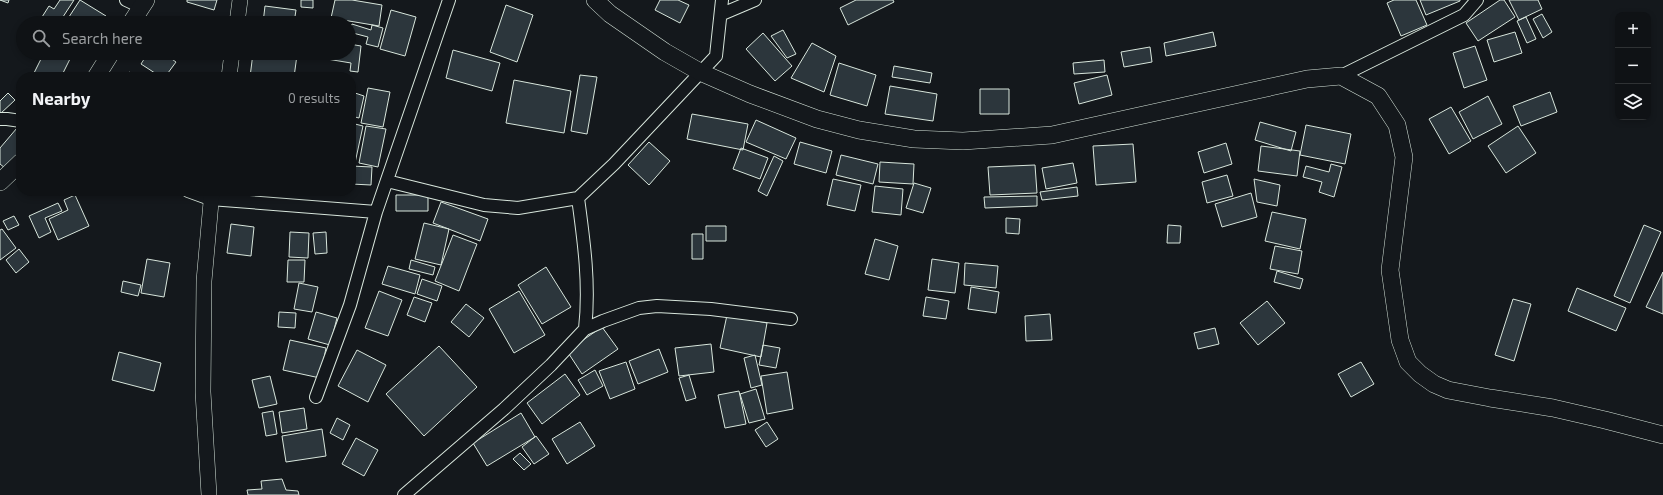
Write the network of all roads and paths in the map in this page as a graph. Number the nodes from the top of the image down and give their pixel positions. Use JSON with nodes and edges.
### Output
{"nodes":[{"id":1,"x":240,"y":0,"type":"edge"},
{"id":2,"x":449,"y":0,"type":"edge"},
{"id":3,"x":595,"y":0,"type":"edge"},
{"id":4,"x":722,"y":0,"type":"edge"},
{"id":5,"x":755,"y":0,"type":"edge"},
{"id":6,"x":1477,"y":0,"type":"edge"},
{"id":7,"x":138,"y":2,"type":"edge"},
{"id":8,"x":722,"y":14,"type":"junction"},
{"id":9,"x":133,"y":16,"type":"edge"},
{"id":10,"x":238,"y":16,"type":"edge"},
{"id":11,"x":107,"y":60,"type":"edge"},
{"id":12,"x":231,"y":60,"type":"edge"},
{"id":13,"x":99,"y":72,"type":"edge"},
{"id":14,"x":230,"y":72,"type":"edge"},
{"id":15,"x":700,"y":72,"type":"junction"},
{"id":16,"x":1341,"y":76,"type":"junction"},
{"id":17,"x":0,"y":119,"type":"edge"},
{"id":18,"x":16,"y":121,"type":"edge"},
{"id":19,"x":16,"y":167,"type":"edge"},
{"id":20,"x":387,"y":181,"type":"junction"},
{"id":21,"x":0,"y":182,"type":"edge"},
{"id":22,"x":211,"y":196,"type":"edge"},
{"id":23,"x":221,"y":196,"type":"edge"},
{"id":24,"x":578,"y":198,"type":"junction"},
{"id":25,"x":376,"y":212,"type":"junction"},
{"id":26,"x":791,"y":318,"type":"dead end"},
{"id":27,"x":585,"y":330,"type":"junction"},
{"id":28,"x":316,"y":397,"type":"dead end"},
{"id":29,"x":1663,"y":436,"type":"edge"},
{"id":30,"x":209,"y":495,"type":"edge"},
{"id":31,"x":404,"y":495,"type":"edge"}],
"edges":[{"from":1,"to":10,"type":"street"},
{"from":2,"to":20,"type":"street"},
{"from":3,"to":15,"type":"main road"},
{"from":4,"to":8,"type":"street"},
{"from":5,"to":8,"type":"street"},
{"from":6,"to":16,"type":"street"},
{"from":7,"to":9,"type":"main road"},
{"from":8,"to":15,"type":"street"},
{"from":11,"to":13,"type":"main road"},
{"from":12,"to":14,"type":"street"},
{"from":15,"to":16,"type":"main road"},
{"from":15,"to":24,"type":"street"},
{"from":16,"to":29,"type":"main road"},
{"from":17,"to":18,"type":"street"},
{"from":19,"to":21,"type":"main road"},
{"from":20,"to":24,"type":"street"},
{"from":20,"to":25,"type":"street"},
{"from":22,"to":30,"type":"street"},
{"from":23,"to":25,"type":"street"},
{"from":24,"to":27,"type":"street"},
{"from":25,"to":28,"type":"street"},
{"from":26,"to":27,"type":"street"},
{"from":27,"to":31,"type":"street"}]}
